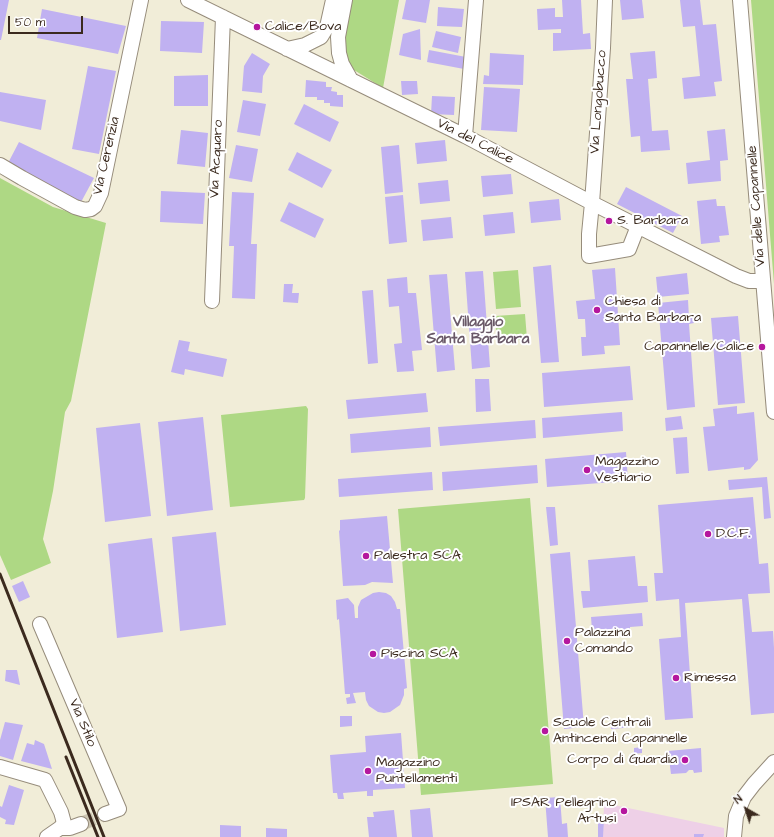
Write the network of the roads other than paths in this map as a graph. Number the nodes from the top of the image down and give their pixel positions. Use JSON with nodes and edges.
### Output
{"nodes":[{"id":1,"x":141,"y":0,"type":"edge"},
{"id":2,"x":188,"y":0,"type":"edge"},
{"id":3,"x":333,"y":0,"type":"edge"},
{"id":4,"x":345,"y":0,"type":"edge"},
{"id":5,"x":476,"y":0,"type":"edge"},
{"id":6,"x":605,"y":0,"type":"edge"},
{"id":7,"x":740,"y":0,"type":"edge"},
{"id":8,"x":205,"y":4,"type":"edge"},
{"id":9,"x":223,"y":17,"type":"junction"},
{"id":10,"x":321,"y":37,"type":"junction"},
{"id":11,"x":338,"y":37,"type":"junction"},
{"id":12,"x":287,"y":49,"type":"junction"},
{"id":13,"x":316,"y":63,"type":"junction"},
{"id":14,"x":351,"y":80,"type":"junction"},
{"id":15,"x":465,"y":136,"type":"junction"},
{"id":16,"x":0,"y":164,"type":"edge"},
{"id":17,"x":592,"y":203,"type":"junction"},
{"id":18,"x":638,"y":226,"type":"junction"},
{"id":19,"x":763,"y":282,"type":"junction"},
{"id":20,"x":212,"y":301,"type":"dead end"},
{"id":21,"x":774,"y":412,"type":"edge"},
{"id":22,"x":40,"y":624,"type":"dead end"},
{"id":23,"x":772,"y":766,"type":"edge"},
{"id":24,"x":0,"y":767,"type":"edge"},
{"id":25,"x":105,"y":814,"type":"tunnel mouth"},
{"id":26,"x":81,"y":824,"type":"tunnel mouth"},
{"id":27,"x":60,"y":828,"type":"junction"},
{"id":28,"x":47,"y":837,"type":"edge"},
{"id":29,"x":734,"y":837,"type":"edge"}],
"edges":[{"from":1,"to":16,"type":"street","name":"Via Cerenzia"},
{"from":2,"to":8,"type":"street","name":"Via del Calice"},
{"from":3,"to":10,"type":"street"},
{"from":4,"to":11,"type":"street"},
{"from":5,"to":15,"type":"street"},
{"from":6,"to":17,"type":"street","name":"Via Longobucco"},
{"from":7,"to":19,"type":"street","name":"Via delle Capannelle"},
{"from":8,"to":9,"type":"street","name":"Via del Calice"},
{"from":9,"to":12,"type":"street","name":"Via del Calice"},
{"from":9,"to":20,"type":"street","name":"Via Acquaro"},
{"from":10,"to":12,"type":"street"},
{"from":10,"to":13,"type":"street"},
{"from":11,"to":13,"type":"street"},
{"from":11,"to":14,"type":"street"},
{"from":12,"to":13,"type":"street","name":"Via del Calice"},
{"from":13,"to":14,"type":"street","name":"Via del Calice"},
{"from":14,"to":15,"type":"street","name":"Via del Calice"},
{"from":15,"to":17,"type":"street","name":"Via del Calice"},
{"from":17,"to":18,"type":"street","name":"Via del Calice"},
{"from":17,"to":18,"type":"street","name":"Via Longobucco"},
{"from":18,"to":19,"type":"street","name":"Via del Calice"},
{"from":19,"to":21,"type":"street","name":"Via delle Capannelle"},
{"from":22,"to":25,"type":"street","name":"Via Stilo"},
{"from":23,"to":29,"type":"street"},
{"from":24,"to":27,"type":"street"},
{"from":26,"to":27,"type":"street"},
{"from":27,"to":28,"type":"street"}]}
